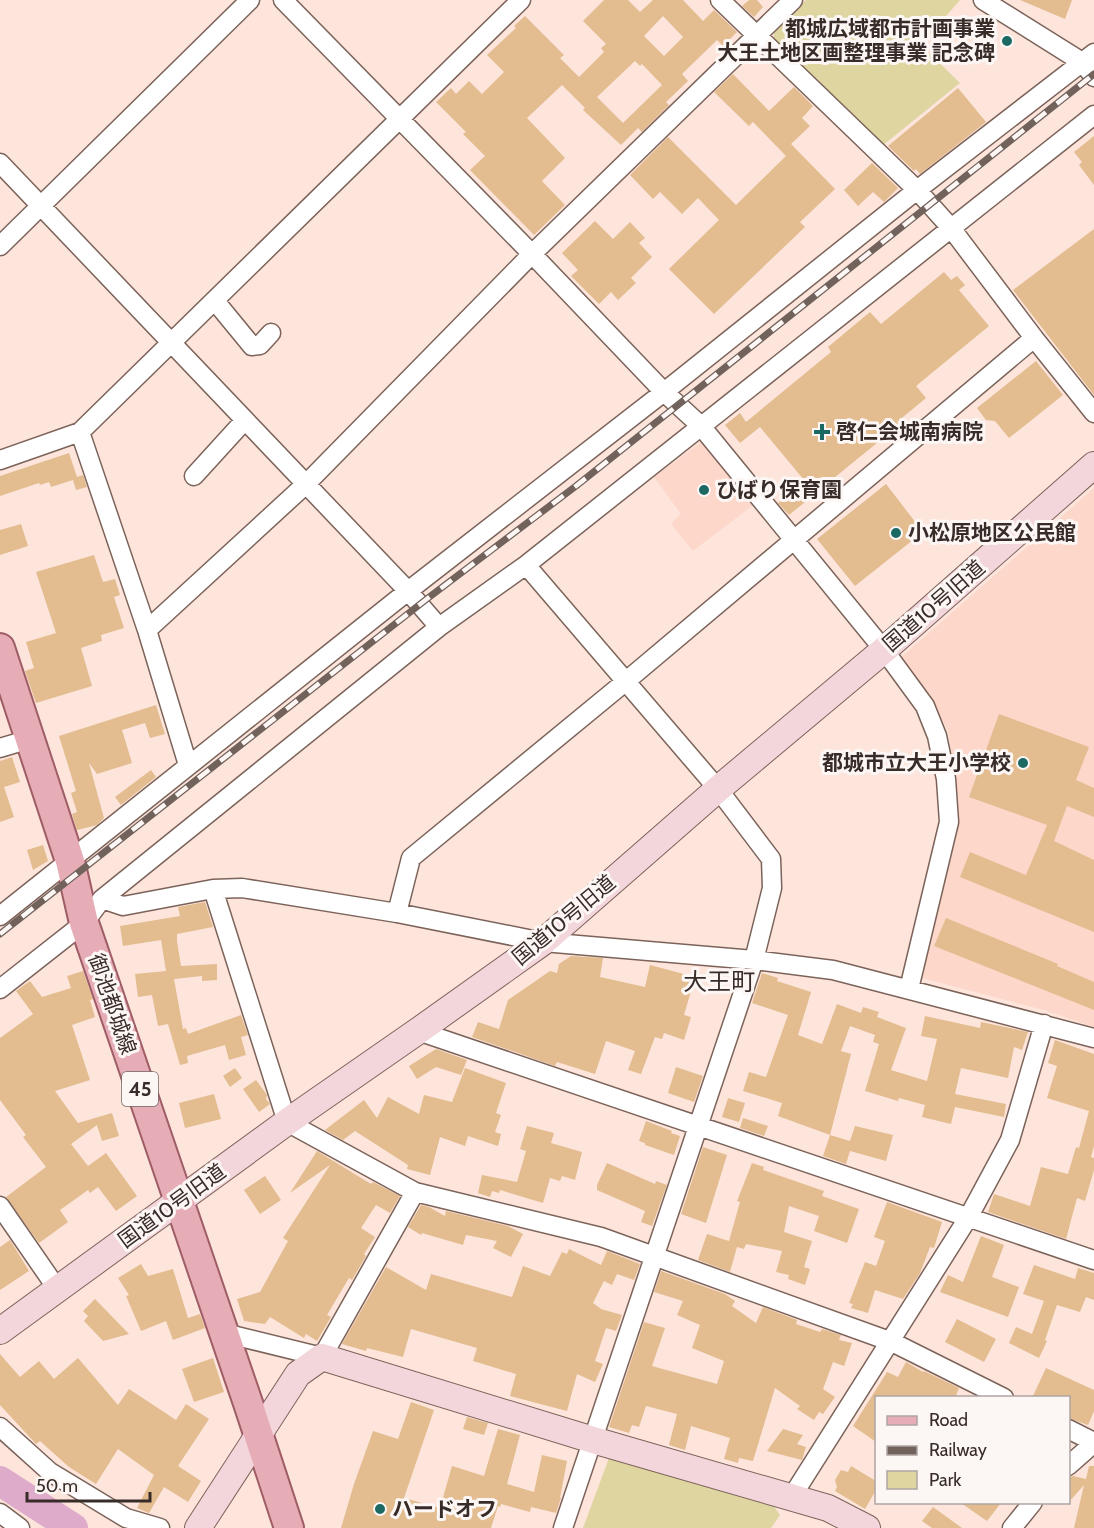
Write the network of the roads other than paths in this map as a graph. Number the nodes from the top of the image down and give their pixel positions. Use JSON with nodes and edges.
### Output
{"nodes":[{"id":1,"x":250,"y":0,"type":"edge"},
{"id":2,"x":283,"y":0,"type":"edge"},
{"id":3,"x":521,"y":0,"type":"edge"},
{"id":4,"x":720,"y":0,"type":"edge"},
{"id":5,"x":793,"y":0,"type":"edge"},
{"id":6,"x":983,"y":0,"type":"edge"},
{"id":7,"x":758,"y":34,"type":"junction"},
{"id":8,"x":1088,"y":58,"type":"edge"},
{"id":9,"x":1094,"y":77,"type":"edge"},
{"id":10,"x":1094,"y":116,"type":"edge"},
{"id":11,"x":398,"y":119,"type":"junction"},
{"id":12,"x":0,"y":163,"type":"edge"},
{"id":13,"x":917,"y":190,"type":"junction"},
{"id":14,"x":40,"y":206,"type":"junction"},
{"id":15,"x":951,"y":228,"type":"junction"},
{"id":16,"x":0,"y":246,"type":"edge"},
{"id":17,"x":532,"y":254,"type":"junction"},
{"id":18,"x":215,"y":301,"type":"junction"},
{"id":19,"x":271,"y":333,"type":"dead end"},
{"id":20,"x":1034,"y":338,"type":"junction"},
{"id":21,"x":172,"y":344,"type":"junction"},
{"id":22,"x":664,"y":392,"type":"junction"},
{"id":23,"x":1094,"y":412,"type":"edge"},
{"id":24,"x":245,"y":420,"type":"junction"},
{"id":25,"x":701,"y":426,"type":"junction"},
{"id":26,"x":80,"y":432,"type":"junction"},
{"id":27,"x":0,"y":460,"type":"edge"},
{"id":28,"x":1094,"y":465,"type":"edge"},
{"id":29,"x":194,"y":476,"type":"dead end"},
{"id":30,"x":306,"y":484,"type":"junction"},
{"id":31,"x":795,"y":539,"type":"junction"},
{"id":32,"x":526,"y":565,"type":"junction"},
{"id":33,"x":408,"y":591,"type":"junction"},
{"id":34,"x":439,"y":627,"type":"junction"},
{"id":35,"x":147,"y":630,"type":"junction"},
{"id":36,"x":0,"y":648,"type":"edge"},
{"id":37,"x":884,"y":650,"type":"junction"},
{"id":38,"x":625,"y":682,"type":"junction"},
{"id":39,"x":30,"y":740,"type":"junction"},
{"id":40,"x":0,"y":748,"type":"edge"},
{"id":41,"x":188,"y":765,"type":"junction"},
{"id":42,"x":718,"y":789,"type":"junction"},
{"id":43,"x":70,"y":861,"type":"junction"},
{"id":44,"x":213,"y":889,"type":"junction"},
{"id":45,"x":102,"y":899,"type":"junction"},
{"id":46,"x":397,"y":913,"type":"junction"},
{"id":47,"x":0,"y":916,"type":"edge"},
{"id":48,"x":84,"y":923,"type":"junction"},
{"id":49,"x":543,"y":942,"type":"junction"},
{"id":50,"x":754,"y":960,"type":"junction"},
{"id":51,"x":0,"y":989,"type":"edge"},
{"id":52,"x":909,"y":989,"type":"junction"},
{"id":53,"x":1044,"y":1024,"type":"junction"},
{"id":54,"x":418,"y":1031,"type":"junction"},
{"id":55,"x":1094,"y":1038,"type":"edge"},
{"id":56,"x":287,"y":1122,"type":"junction"},
{"id":57,"x":699,"y":1127,"type":"junction"},
{"id":58,"x":416,"y":1192,"type":"junction"},
{"id":59,"x":179,"y":1202,"type":"junction"},
{"id":60,"x":0,"y":1206,"type":"edge"},
{"id":61,"x":968,"y":1218,"type":"junction"},
{"id":62,"x":654,"y":1257,"type":"junction"},
{"id":63,"x":1094,"y":1260,"type":"edge"},
{"id":64,"x":58,"y":1290,"type":"junction"},
{"id":65,"x":0,"y":1331,"type":"edge"},
{"id":66,"x":224,"y":1333,"type":"junction"},
{"id":67,"x":891,"y":1342,"type":"junction"},
{"id":68,"x":321,"y":1357,"type":"junction"},
{"id":69,"x":1000,"y":1396,"type":"edge"},
{"id":70,"x":0,"y":1426,"type":"edge"},
{"id":71,"x":1070,"y":1431,"type":"edge"},
{"id":72,"x":258,"y":1433,"type":"junction"},
{"id":73,"x":593,"y":1440,"type":"junction"},
{"id":74,"x":1094,"y":1442,"type":"edge"},
{"id":75,"x":1070,"y":1464,"type":"edge"},
{"id":76,"x":791,"y":1498,"type":"junction"},
{"id":77,"x":1032,"y":1504,"type":"edge"},
{"id":78,"x":0,"y":1513,"type":"edge"},
{"id":79,"x":18,"y":1528,"type":"edge"},
{"id":80,"x":160,"y":1528,"type":"edge"},
{"id":81,"x":198,"y":1528,"type":"edge"},
{"id":82,"x":289,"y":1528,"type":"edge"},
{"id":83,"x":563,"y":1528,"type":"edge"},
{"id":84,"x":867,"y":1528,"type":"edge"},
{"id":85,"x":1012,"y":1528,"type":"edge"}],
"edges":[{"from":1,"to":14,"type":"street"},
{"from":2,"to":11,"type":"street"},
{"from":3,"to":11,"type":"street"},
{"from":4,"to":7,"type":"street"},
{"from":5,"to":7,"type":"street"},
{"from":6,"to":8,"type":"street"},
{"from":7,"to":13,"type":"street"},
{"from":7,"to":17,"type":"street"},
{"from":8,"to":9,"type":"street"},
{"from":8,"to":13,"type":"street"},
{"from":10,"to":15,"type":"street"},
{"from":11,"to":17,"type":"street"},
{"from":11,"to":18,"type":"street"},
{"from":12,"to":14,"type":"street"},
{"from":13,"to":15,"type":"street"},
{"from":13,"to":22,"type":"street"},
{"from":14,"to":16,"type":"street"},
{"from":14,"to":21,"type":"street"},
{"from":15,"to":20,"type":"street"},
{"from":15,"to":25,"type":"street"},
{"from":17,"to":22,"type":"street"},
{"from":17,"to":30,"type":"street"},
{"from":18,"to":19,"type":"street"},
{"from":18,"to":21,"type":"street"},
{"from":20,"to":23,"type":"street"},
{"from":20,"to":31,"type":"street"},
{"from":21,"to":24,"type":"street"},
{"from":21,"to":26,"type":"street"},
{"from":22,"to":25,"type":"street"},
{"from":22,"to":33,"type":"street"},
{"from":24,"to":29,"type":"street"},
{"from":24,"to":30,"type":"street"},
{"from":25,"to":31,"type":"street"},
{"from":25,"to":32,"type":"street"},
{"from":26,"to":27,"type":"street"},
{"from":26,"to":35,"type":"street"},
{"from":28,"to":37,"type":"street","name":"国道10号旧道"},
{"from":30,"to":33,"type":"street"},
{"from":30,"to":35,"type":"street"},
{"from":31,"to":37,"type":"street"},
{"from":31,"to":38,"type":"street"},
{"from":32,"to":34,"type":"street"},
{"from":32,"to":38,"type":"street"},
{"from":33,"to":34,"type":"street"},
{"from":33,"to":41,"type":"street"},
{"from":34,"to":45,"type":"street"},
{"from":35,"to":41,"type":"street"},
{"from":36,"to":39,"type":"main road","name":"御池都城線","number":"45"},
{"from":37,"to":42,"type":"street","name":"国道10号旧道"},
{"from":37,"to":52,"type":"street"},
{"from":38,"to":42,"type":"street"},
{"from":38,"to":46,"type":"street"},
{"from":39,"to":40,"type":"street"},
{"from":39,"to":43,"type":"main road","name":"御池都城線","number":"45"},
{"from":41,"to":43,"type":"street"},
{"from":42,"to":49,"type":"street","name":"国道10号旧道"},
{"from":42,"to":50,"type":"street"},
{"from":43,"to":47,"type":"street"},
{"from":43,"to":48,"type":"main road","name":"御池都城線","number":"45"},
{"from":44,"to":45,"type":"street"},
{"from":44,"to":46,"type":"street"},
{"from":44,"to":56,"type":"street"},
{"from":45,"to":48,"type":"street"},
{"from":46,"to":49,"type":"street"},
{"from":48,"to":51,"type":"street"},
{"from":48,"to":59,"type":"main road","name":"御池都城線","number":"45"},
{"from":49,"to":50,"type":"street"},
{"from":49,"to":54,"type":"street","name":"国道10号旧道"},
{"from":50,"to":52,"type":"street"},
{"from":50,"to":57,"type":"street"},
{"from":52,"to":53,"type":"street"},
{"from":53,"to":55,"type":"street"},
{"from":53,"to":61,"type":"street"},
{"from":54,"to":56,"type":"street","name":"国道10号旧道"},
{"from":54,"to":57,"type":"street"},
{"from":56,"to":58,"type":"street"},
{"from":56,"to":59,"type":"street","name":"国道10号旧道"},
{"from":57,"to":61,"type":"street"},
{"from":57,"to":62,"type":"street"},
{"from":58,"to":62,"type":"street"},
{"from":58,"to":68,"type":"street"},
{"from":59,"to":64,"type":"street","name":"国道10号旧道"},
{"from":59,"to":66,"type":"main road","name":"御池都城線","number":"45"},
{"from":60,"to":64,"type":"street"},
{"from":61,"to":63,"type":"street"},
{"from":61,"to":67,"type":"street"},
{"from":62,"to":67,"type":"street"},
{"from":62,"to":73,"type":"street"},
{"from":64,"to":65,"type":"street","name":"国道10号旧道"},
{"from":66,"to":68,"type":"street"},
{"from":66,"to":72,"type":"main road","name":"御池都城線","number":"45"},
{"from":67,"to":69,"type":"street"},
{"from":67,"to":76,"type":"street"},
{"from":68,"to":72,"type":"street"},
{"from":68,"to":73,"type":"street"},
{"from":70,"to":80,"type":"street"},
{"from":71,"to":74,"type":"street"},
{"from":72,"to":81,"type":"street"},
{"from":72,"to":82,"type":"main road","name":"御池都城線","number":"45"},
{"from":73,"to":76,"type":"street"},
{"from":73,"to":83,"type":"street"},
{"from":74,"to":75,"type":"street"},
{"from":76,"to":84,"type":"street"},
{"from":77,"to":85,"type":"street"},
{"from":78,"to":79,"type":"street"}]}
